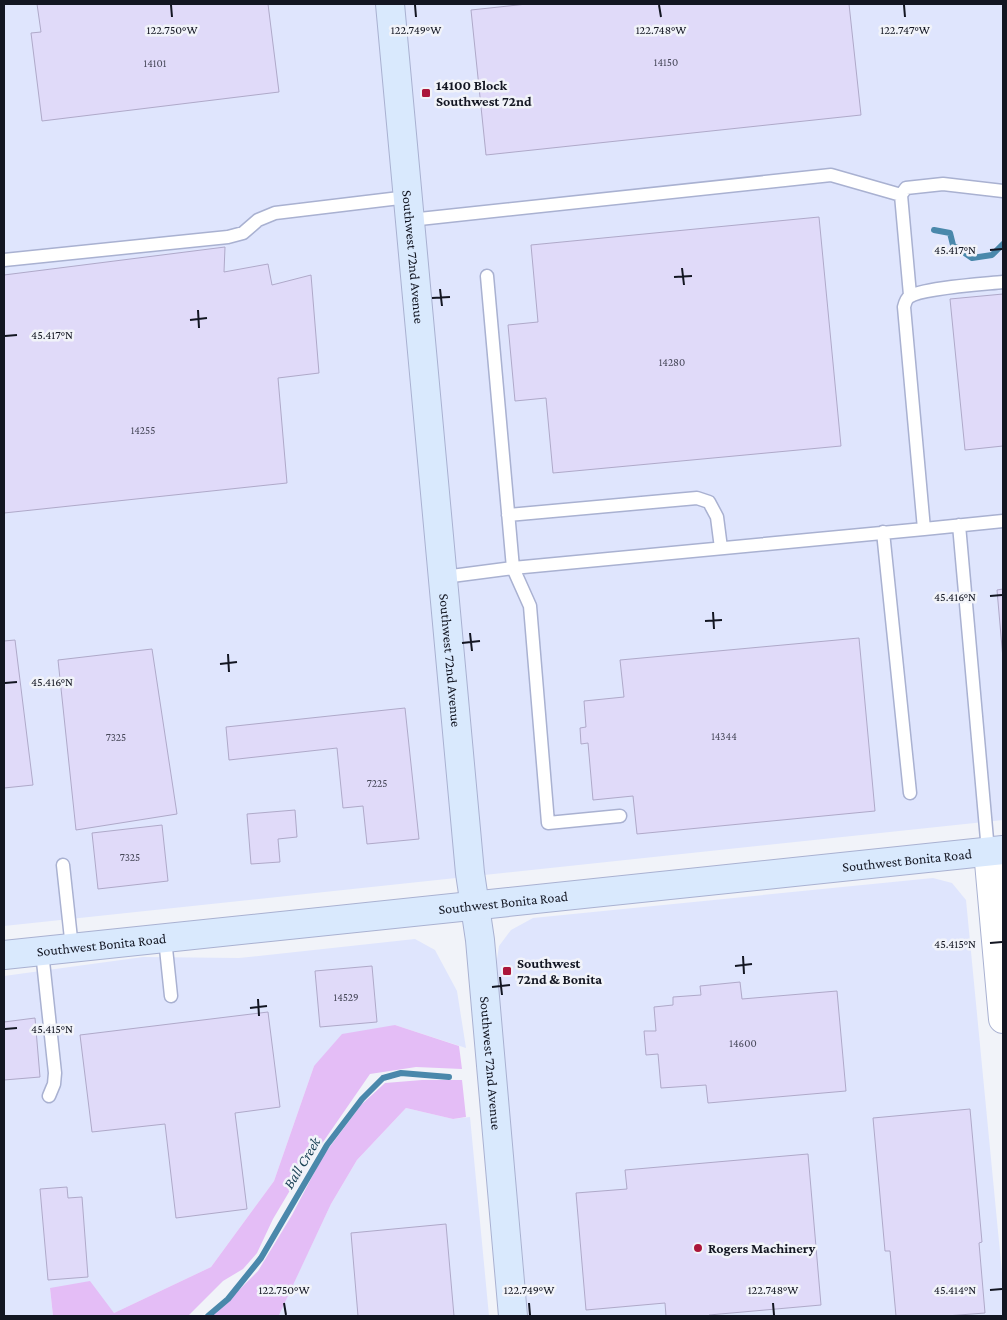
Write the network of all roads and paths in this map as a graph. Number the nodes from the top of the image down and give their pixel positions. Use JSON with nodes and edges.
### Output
{"nodes":[{"id":1,"x":390,"y":4,"type":"edge"},
{"id":2,"x":1003,"y":191,"type":"edge"},
{"id":3,"x":900,"y":195,"type":"junction"},
{"id":4,"x":409,"y":209,"type":"junction"},
{"id":5,"x":4,"y":260,"type":"edge"},
{"id":6,"x":487,"y":276,"type":"dead end"},
{"id":7,"x":1003,"y":282,"type":"edge"},
{"id":8,"x":910,"y":296,"type":"junction"},
{"id":9,"x":508,"y":516,"type":"junction"},
{"id":10,"x":1003,"y":521,"type":"edge"},
{"id":11,"x":958,"y":525,"type":"junction"},
{"id":12,"x":924,"y":529,"type":"junction"},
{"id":13,"x":883,"y":532,"type":"junction"},
{"id":14,"x":721,"y":548,"type":"junction"},
{"id":15,"x":513,"y":568,"type":"junction"},
{"id":16,"x":444,"y":577,"type":"junction"},
{"id":17,"x":910,"y":793,"type":"dead end"},
{"id":18,"x":620,"y":816,"type":"dead end"},
{"id":19,"x":996,"y":850,"type":"edge"},
{"id":20,"x":63,"y":864,"type":"dead end"},
{"id":21,"x":475,"y":906,"type":"junction"},
{"id":22,"x":165,"y":939,"type":"junction"},
{"id":23,"x":72,"y":948,"type":"junction"},
{"id":24,"x":42,"y":952,"type":"junction"},
{"id":25,"x":4,"y":956,"type":"edge"},
{"id":26,"x":171,"y":996,"type":"dead end"},
{"id":27,"x":1003,"y":1019,"type":"edge"},
{"id":28,"x":49,"y":1096,"type":"dead end"},
{"id":29,"x":513,"y":1316,"type":"edge"}],
"edges":[{"from":1,"to":4,"type":"main road","name":"Southwest 72nd Avenue"},
{"from":2,"to":3,"type":"lane"},
{"from":3,"to":4,"type":"lane"},
{"from":3,"to":8,"type":"lane"},
{"from":4,"to":5,"type":"lane"},
{"from":4,"to":16,"type":"main road","name":"Southwest 72nd Avenue"},
{"from":6,"to":9,"type":"lane"},
{"from":7,"to":8,"type":"lane"},
{"from":8,"to":12,"type":"lane"},
{"from":9,"to":14,"type":"lane"},
{"from":9,"to":15,"type":"lane"},
{"from":10,"to":11,"type":"lane"},
{"from":11,"to":12,"type":"lane"},
{"from":11,"to":19,"type":"lane"},
{"from":12,"to":13,"type":"lane"},
{"from":13,"to":14,"type":"lane"},
{"from":13,"to":17,"type":"lane"},
{"from":14,"to":15,"type":"lane"},
{"from":15,"to":16,"type":"lane"},
{"from":15,"to":18,"type":"lane"},
{"from":16,"to":21,"type":"main road","name":"Southwest 72nd Avenue"},
{"from":19,"to":21,"type":"main road","name":"Southwest Bonita Road"},
{"from":19,"to":27,"type":"street"},
{"from":20,"to":23,"type":"lane"},
{"from":21,"to":22,"type":"main road","name":"Southwest Bonita Road"},
{"from":21,"to":29,"type":"main road","name":"Southwest 72nd Avenue"},
{"from":22,"to":23,"type":"main road","name":"Southwest Bonita Road"},
{"from":22,"to":26,"type":"lane"},
{"from":23,"to":24,"type":"main road","name":"Southwest Bonita Road"},
{"from":24,"to":25,"type":"main road","name":"Southwest Bonita Road"},
{"from":24,"to":28,"type":"lane"}]}
